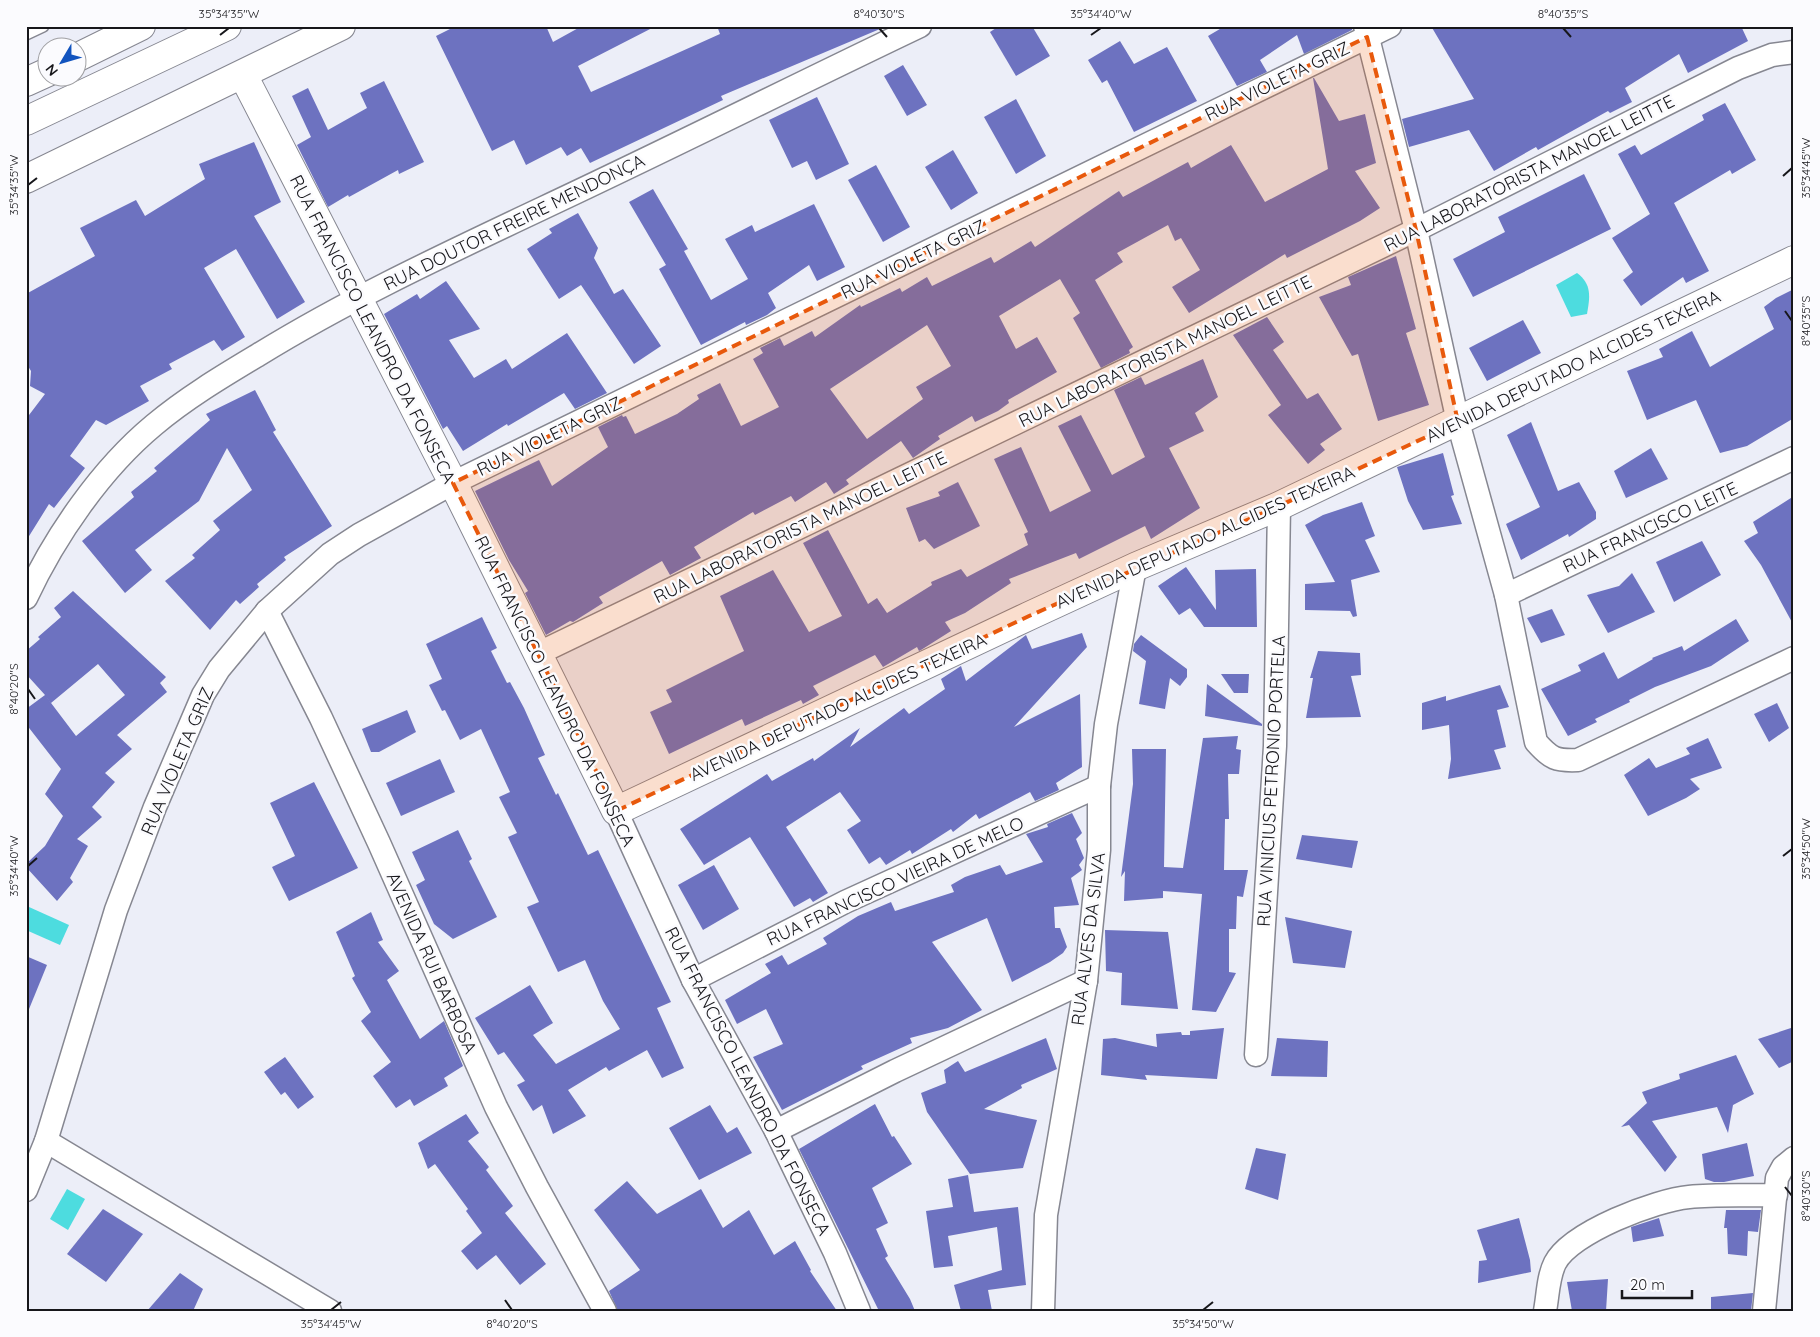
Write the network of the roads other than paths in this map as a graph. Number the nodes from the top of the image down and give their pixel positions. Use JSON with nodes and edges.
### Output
{"nodes":[{"id":1,"x":43,"y":26,"type":"edge"},
{"id":2,"x":140,"y":26,"type":"edge"},
{"id":3,"x":227,"y":26,"type":"edge"},
{"id":4,"x":341,"y":26,"type":"edge"},
{"id":5,"x":920,"y":26,"type":"edge"},
{"id":6,"x":1390,"y":26,"type":"edge"},
{"id":7,"x":1366,"y":32,"type":"edge"},
{"id":8,"x":26,"y":34,"type":"edge"},
{"id":9,"x":88,"y":52,"type":"edge"},
{"id":10,"x":1794,"y":52,"type":"edge"},
{"id":11,"x":243,"y":75,"type":"junction"},
{"id":12,"x":38,"y":77,"type":"edge"},
{"id":13,"x":26,"y":82,"type":"edge"},
{"id":14,"x":26,"y":121,"type":"edge"},
{"id":15,"x":26,"y":179,"type":"edge"},
{"id":16,"x":1416,"y":230,"type":"junction"},
{"id":17,"x":1794,"y":260,"type":"edge"},
{"id":18,"x":357,"y":299,"type":"junction"},
{"id":19,"x":1458,"y":422,"type":"junction"},
{"id":20,"x":1794,"y":458,"type":"edge"},
{"id":21,"x":453,"y":483,"type":"junction"},
{"id":22,"x":1279,"y":506,"type":"junction"},
{"id":23,"x":1135,"y":567,"type":"junction"},
{"id":24,"x":1506,"y":595,"type":"junction"},
{"id":25,"x":26,"y":598,"type":"edge"},
{"id":26,"x":267,"y":611,"type":"junction"},
{"id":27,"x":536,"y":654,"type":"junction"},
{"id":28,"x":1794,"y":658,"type":"edge"},
{"id":29,"x":1099,"y":786,"type":"junction"},
{"id":30,"x":616,"y":812,"type":"junction"},
{"id":31,"x":693,"y":980,"type":"junction"},
{"id":32,"x":1086,"y":981,"type":"junction"},
{"id":33,"x":1256,"y":1055,"type":"dead end"},
{"id":34,"x":776,"y":1131,"type":"junction"},
{"id":35,"x":46,"y":1141,"type":"junction"},
{"id":36,"x":1794,"y":1158,"type":"edge"},
{"id":37,"x":26,"y":1190,"type":"edge"},
{"id":38,"x":1776,"y":1195,"type":"junction"},
{"id":39,"x":330,"y":1311,"type":"edge"},
{"id":40,"x":605,"y":1311,"type":"edge"},
{"id":41,"x":859,"y":1311,"type":"edge"},
{"id":42,"x":1043,"y":1311,"type":"edge"},
{"id":43,"x":1546,"y":1311,"type":"edge"},
{"id":44,"x":1764,"y":1311,"type":"edge"}],
"edges":[{"from":1,"to":8,"type":"lane"},
{"from":2,"to":9,"type":"main road"},
{"from":3,"to":14,"type":"main road"},
{"from":4,"to":11,"type":"main road"},
{"from":5,"to":18,"type":"street","name":"RUA DOUTOR FREIRE MENDONÇA"},
{"from":6,"to":7,"type":"street","name":"RUA VIOLETA GRIZ"},
{"from":7,"to":16,"type":"street"},
{"from":7,"to":21,"type":"street","name":"RUA VIOLETA GRIZ"},
{"from":10,"to":16,"type":"street","name":"RUA LABORATORISTA MANOEL LEITTE"},
{"from":11,"to":15,"type":"main road"},
{"from":11,"to":18,"type":"main road","name":"RUA FRANCISCO LEANDRO DA FONSECA"},
{"from":12,"to":13,"type":"main road"},
{"from":16,"to":19,"type":"street"},
{"from":16,"to":27,"type":"street","name":"RUA LABORATORISTA MANOEL LEITTE"},
{"from":17,"to":19,"type":"main road","name":"AVENIDA DEPUTADO ALCIDES TEXEIRA"},
{"from":18,"to":21,"type":"main road","name":"RUA FRANCISCO LEANDRO DA FONSECA"},
{"from":18,"to":25,"type":"street","name":"RUA DOUTOR FREIRE MENDONÇA"},
{"from":19,"to":22,"type":"main road","name":"AVENIDA DEPUTADO ALCIDES TEXEIRA"},
{"from":19,"to":24,"type":"street"},
{"from":20,"to":24,"type":"street","name":"RUA FRANCISCO LEITE"},
{"from":21,"to":26,"type":"street","name":"RUA VIOLETA GRIZ"},
{"from":21,"to":27,"type":"main road","name":"RUA FRANCISCO LEANDRO DA FONSECA"},
{"from":22,"to":23,"type":"main road","name":"AVENIDA DEPUTADO ALCIDES TEXEIRA"},
{"from":22,"to":33,"type":"street","name":"RUA VINICIUS PETRONIO PORTELA"},
{"from":23,"to":29,"type":"street","name":"RUA ALVES DA SILVA"},
{"from":23,"to":30,"type":"main road","name":"AVENIDA DEPUTADO ALCIDES TEXEIRA"},
{"from":24,"to":28,"type":"street"},
{"from":26,"to":35,"type":"street","name":"RUA VIOLETA GRIZ"},
{"from":26,"to":40,"type":"street","name":"AVENIDA RUI BARBOSA"},
{"from":27,"to":30,"type":"main road","name":"RUA FRANCISCO LEANDRO DA FONSECA"},
{"from":29,"to":31,"type":"street","name":"RUA FRANCISCO VIEIRA DE MELO"},
{"from":29,"to":32,"type":"street","name":"RUA ALVES DA SILVA"},
{"from":30,"to":31,"type":"street","name":"RUA FRANCISCO LEANDRO DA FONSECA"},
{"from":31,"to":34,"type":"street","name":"RUA FRANCISCO LEANDRO DA FONSECA"},
{"from":32,"to":34,"type":"street"},
{"from":32,"to":42,"type":"street","name":"RUA ALVES DA SILVA"},
{"from":34,"to":41,"type":"street","name":"RUA FRANCISCO LEANDRO DA FONSECA"},
{"from":35,"to":37,"type":"street","name":"RUA VIOLETA GRIZ"},
{"from":35,"to":39,"type":"street"},
{"from":36,"to":38,"type":"street"},
{"from":38,"to":43,"type":"street"},
{"from":38,"to":44,"type":"street"}]}
